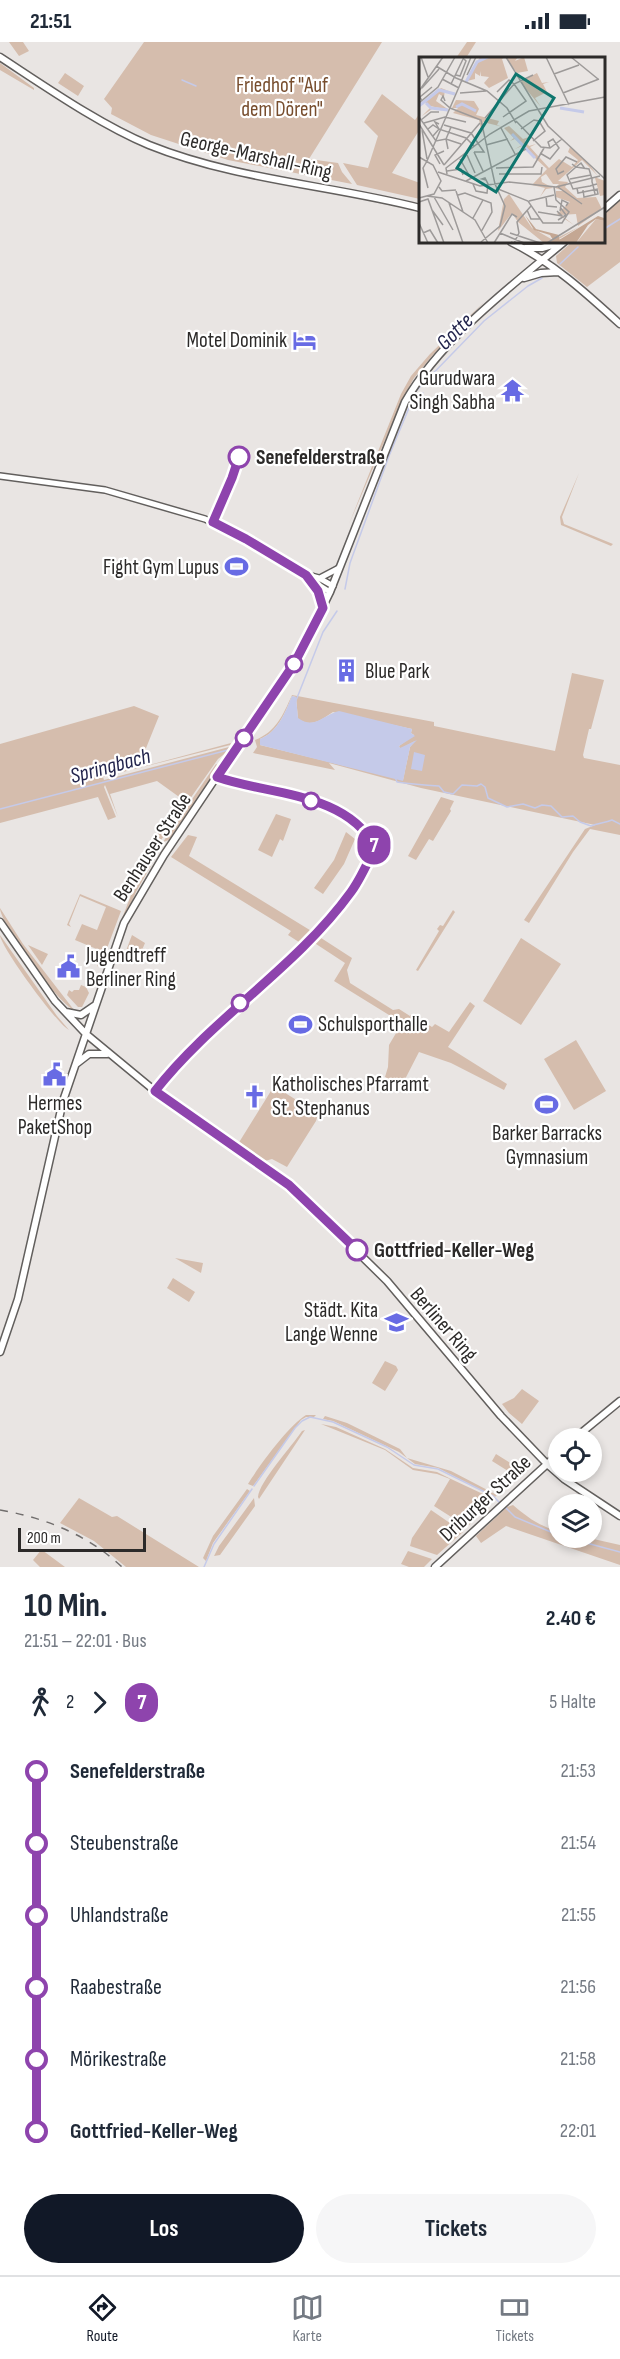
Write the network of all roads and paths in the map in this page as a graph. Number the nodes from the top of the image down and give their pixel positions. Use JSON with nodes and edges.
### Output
{"nodes":[{"id":1,"x":0,"y":57,"type":"edge"},
{"id":2,"x":620,"y":195,"type":"edge"},
{"id":3,"x":605,"y":207,"type":"edge"},
{"id":4,"x":419,"y":208,"type":"edge"},
{"id":5,"x":513,"y":243,"type":"edge"},
{"id":6,"x":560,"y":243,"type":"edge"},
{"id":7,"x":562,"y":243,"type":"edge"},
{"id":8,"x":524,"y":248,"type":"junction"},
{"id":9,"x":542,"y":260,"type":"junction"},
{"id":10,"x":559,"y":272,"type":"junction"},
{"id":11,"x":518,"y":280,"type":"junction"},
{"id":12,"x":620,"y":324,"type":"edge"},
{"id":13,"x":0,"y":476,"type":"edge"},
{"id":14,"x":339,"y":568,"type":"junction"},
{"id":15,"x":306,"y":575,"type":"junction"},
{"id":16,"x":320,"y":578,"type":"junction"},
{"id":17,"x":312,"y":581,"type":"junction"},
{"id":18,"x":331,"y":589,"type":"junction"},
{"id":19,"x":323,"y":608,"type":"junction"},
{"id":20,"x":0,"y":922,"type":"edge"},
{"id":21,"x":96,"y":1004,"type":"junction"},
{"id":22,"x":64,"y":1012,"type":"junction"},
{"id":23,"x":86,"y":1034,"type":"junction"},
{"id":24,"x":108,"y":1054,"type":"junction"},
{"id":25,"x":75,"y":1064,"type":"junction"},
{"id":26,"x":0,"y":1352,"type":"edge"},
{"id":27,"x":620,"y":1401,"type":"edge"},
{"id":28,"x":587,"y":1428,"type":"edge"},
{"id":29,"x":547,"y":1464,"type":"junction"},
{"id":30,"x":620,"y":1516,"type":"edge"},
{"id":31,"x":435,"y":1567,"type":"edge"}],
"edges":[{"from":1,"to":4,"type":"main road","name":"George-Marshall-Ring"},
{"from":2,"to":3,"type":"main road"},
{"from":5,"to":8,"type":"main road"},
{"from":6,"to":8,"type":"main road"},
{"from":7,"to":9,"type":"main road","name":"Benhauser Straße"},
{"from":8,"to":9,"type":"main road"},
{"from":9,"to":10,"type":"main road"},
{"from":9,"to":11,"type":"main road","name":"Benhauser Straße"},
{"from":10,"to":11,"type":"main road"},
{"from":10,"to":12,"type":"main road"},
{"from":11,"to":14,"type":"main road","name":"Benhauser Straße"},
{"from":13,"to":15,"type":"street"},
{"from":14,"to":16,"type":"street"},
{"from":14,"to":18,"type":"main road","name":"Benhauser Straße"},
{"from":15,"to":16,"type":"street"},
{"from":15,"to":17,"type":"street"},
{"from":16,"to":18,"type":"street"},
{"from":17,"to":18,"type":"street"},
{"from":17,"to":19,"type":"street"},
{"from":18,"to":19,"type":"main road","name":"Benhauser Straße"},
{"from":19,"to":21,"type":"main road","name":"Benhauser Straße"},
{"from":20,"to":22,"type":"main road","name":"Berliner Ring"},
{"from":21,"to":22,"type":"main road"},
{"from":21,"to":23,"type":"main road","name":"Benhauser Straße"},
{"from":22,"to":23,"type":"main road","name":"Berliner Ring"},
{"from":23,"to":24,"type":"main road","name":"Berliner Ring"},
{"from":23,"to":25,"type":"main road","name":"Benhauser Straße"},
{"from":24,"to":25,"type":"main road"},
{"from":24,"to":29,"type":"main road","name":"Berliner Ring"},
{"from":25,"to":26,"type":"main road","name":"Benhauser Straße"},
{"from":27,"to":28,"type":"main road"},
{"from":29,"to":30,"type":"main road","name":"Berliner Ring"},
{"from":29,"to":31,"type":"main road","name":"Driburger Straße"}]}
